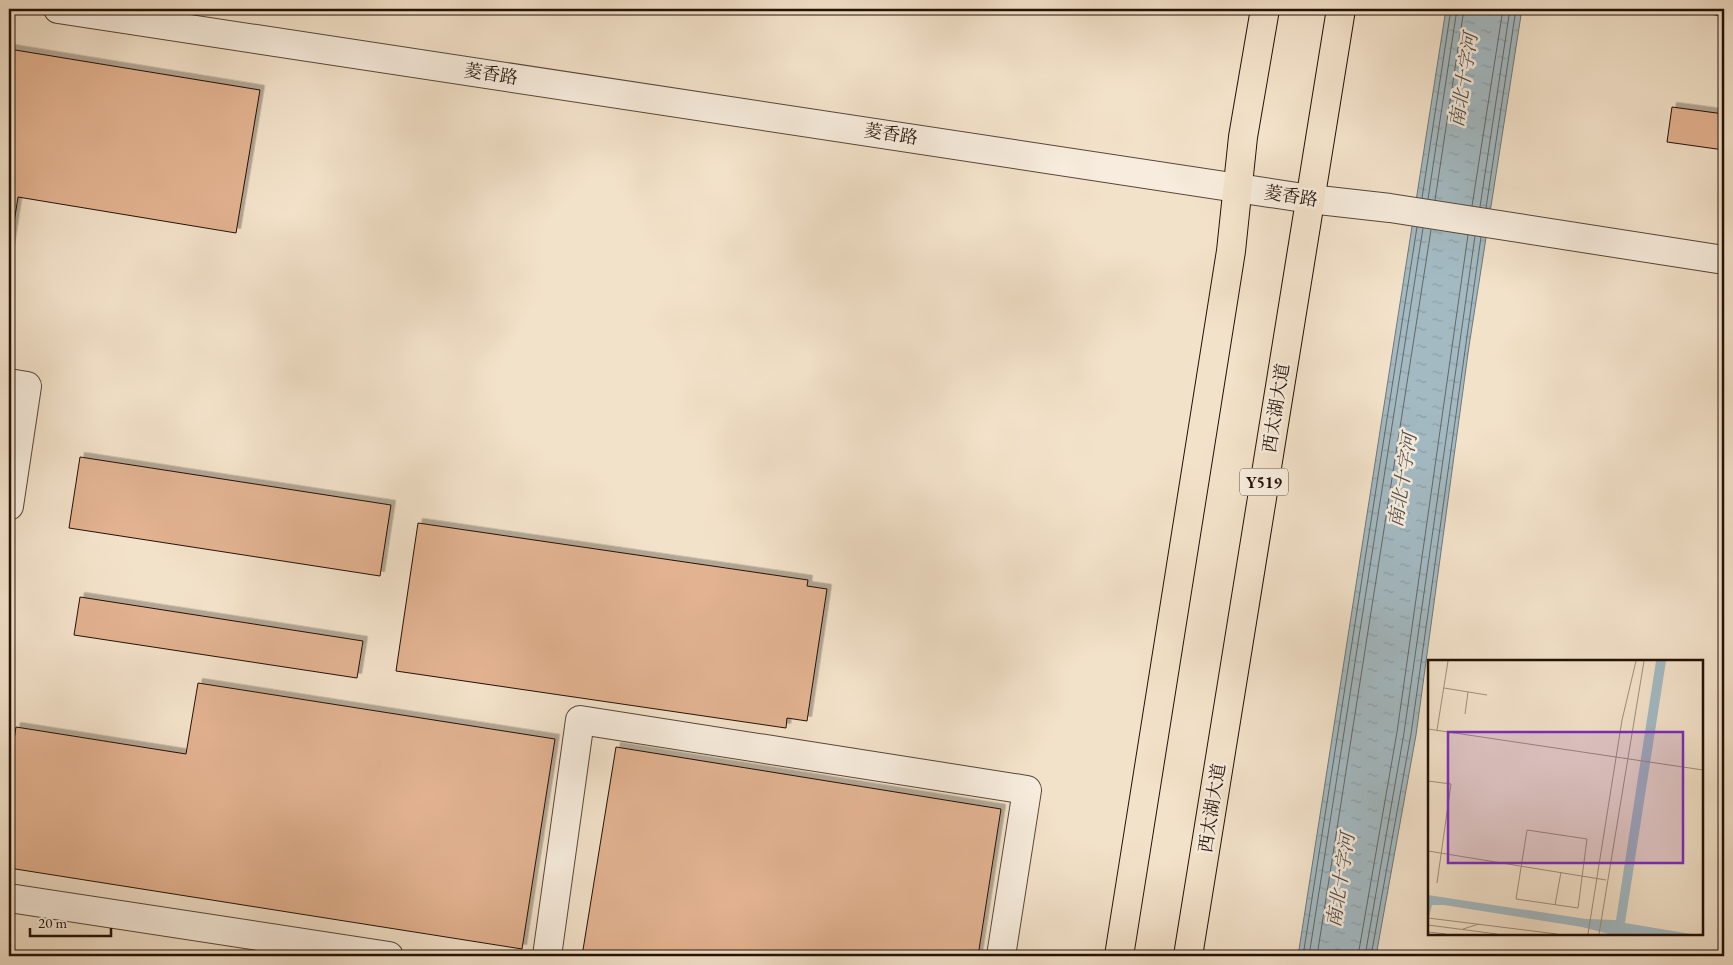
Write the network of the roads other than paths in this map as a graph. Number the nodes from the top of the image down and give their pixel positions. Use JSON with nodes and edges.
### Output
{"nodes":[{"id":1,"x":58,"y":9,"type":"edge"},
{"id":2,"x":1265,"y":9,"type":"edge"},
{"id":3,"x":1341,"y":9,"type":"edge"},
{"id":4,"x":1238,"y":187,"type":"junction"},
{"id":5,"x":1310,"y":199,"type":"junction"},
{"id":6,"x":1724,"y":260,"type":"edge"},
{"id":7,"x":9,"y":383,"type":"edge"},
{"id":8,"x":9,"y":506,"type":"edge"},
{"id":9,"x":9,"y":898,"type":"edge"},
{"id":10,"x":389,"y":956,"type":"edge"},
{"id":11,"x":547,"y":956,"type":"edge"},
{"id":12,"x":1001,"y":956,"type":"edge"},
{"id":13,"x":1119,"y":956,"type":"edge"},
{"id":14,"x":1188,"y":956,"type":"edge"}],
"edges":[{"from":1,"to":4,"type":"street","name":"菱香路"},
{"from":2,"to":4,"type":"main road"},
{"from":3,"to":5,"type":"main road","name":"西太湖大道","number":"Y519"},
{"from":4,"to":5,"type":"street","name":"菱香路"},
{"from":4,"to":13,"type":"main road"},
{"from":5,"to":6,"type":"street","name":"菱香路"},
{"from":5,"to":14,"type":"main road","name":"西太湖大道","number":"Y519"},
{"from":7,"to":8,"type":"street"},
{"from":9,"to":10,"type":"street"},
{"from":11,"to":12,"type":"street"}]}
